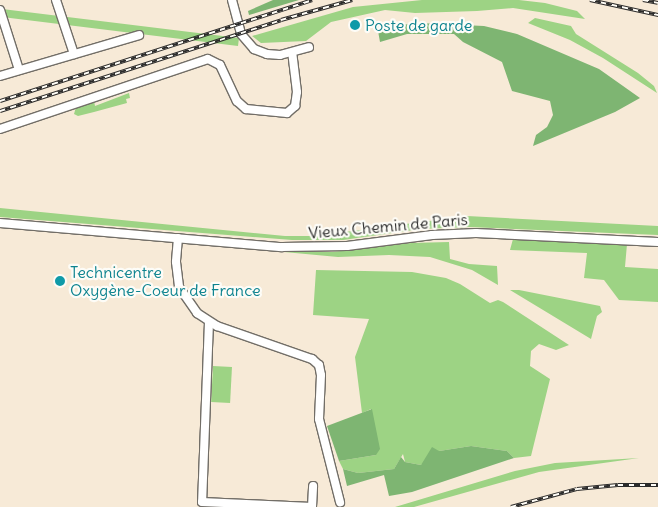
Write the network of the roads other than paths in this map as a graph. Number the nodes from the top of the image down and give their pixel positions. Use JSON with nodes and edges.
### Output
{"nodes":[{"id":1,"x":56,"y":0,"type":"edge"},
{"id":2,"x":232,"y":0,"type":"edge"},
{"id":3,"x":0,"y":10,"type":"edge"},
{"id":4,"x":139,"y":35,"type":"dead end"},
{"id":5,"x":310,"y":47,"type":"dead end"},
{"id":6,"x":292,"y":53,"type":"junction"},
{"id":7,"x":74,"y":54,"type":"junction"},
{"id":8,"x":19,"y":70,"type":"junction"},
{"id":9,"x":0,"y":76,"type":"edge"},
{"id":10,"x":0,"y":129,"type":"edge"},
{"id":11,"x":0,"y":223,"type":"edge"},
{"id":12,"x":178,"y":238,"type":"junction"},
{"id":13,"x":658,"y":242,"type":"edge"},
{"id":14,"x":208,"y":322,"type":"junction"},
{"id":15,"x":313,"y":486,"type":"dead end"},
{"id":16,"x":340,"y":502,"type":"dead end"}],
"edges":[{"from":1,"to":7,"type":"street"},
{"from":2,"to":6,"type":"street"},
{"from":3,"to":8,"type":"street"},
{"from":4,"to":7,"type":"street"},
{"from":5,"to":6,"type":"street"},
{"from":6,"to":10,"type":"street"},
{"from":7,"to":8,"type":"street"},
{"from":8,"to":9,"type":"street"},
{"from":11,"to":12,"type":"street","name":"Vieux Chemin de Paris"},
{"from":12,"to":13,"type":"street","name":"Vieux Chemin de Paris"},
{"from":12,"to":14,"type":"street"},
{"from":14,"to":15,"type":"street"},
{"from":14,"to":16,"type":"street"}]}
